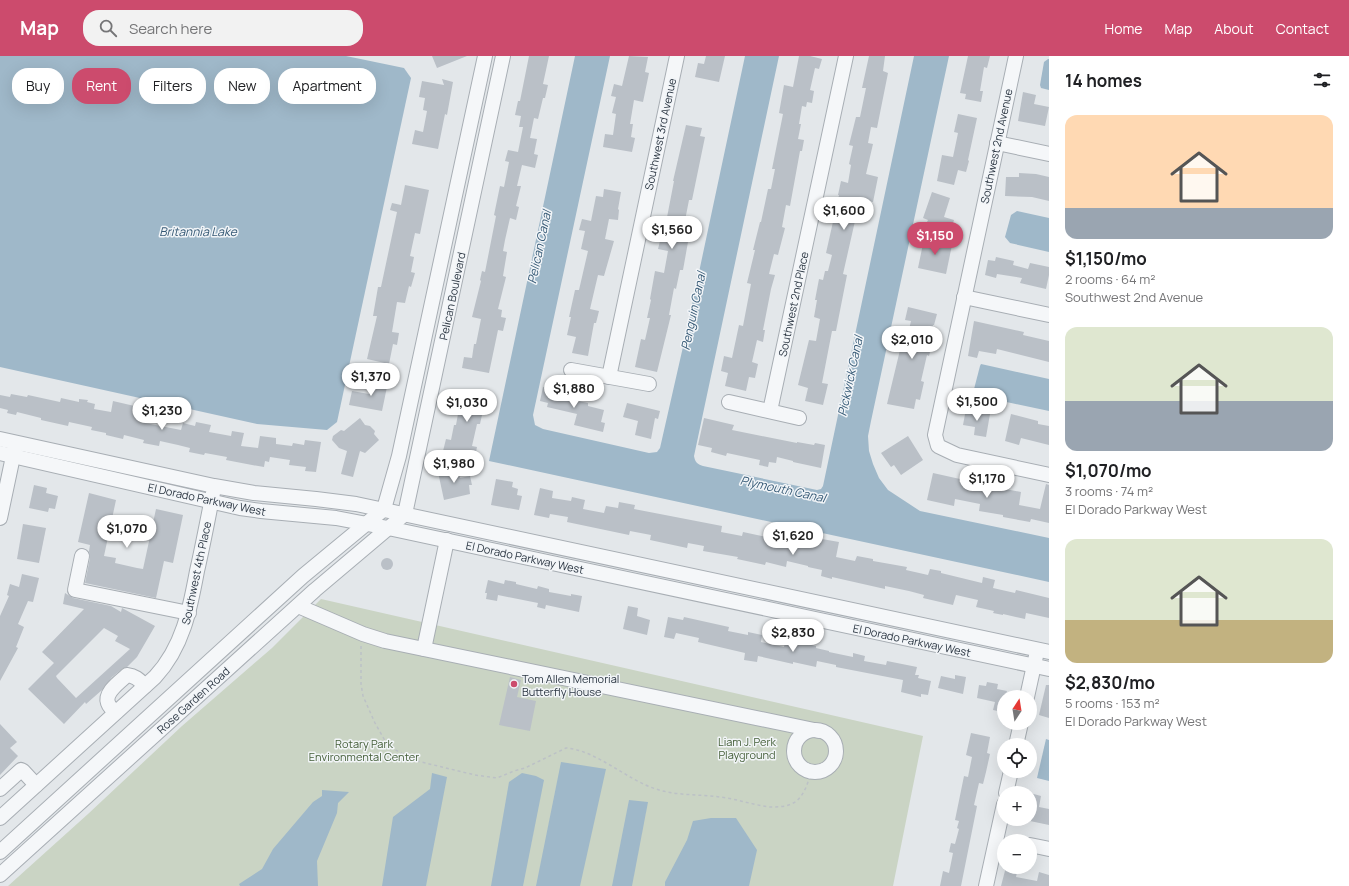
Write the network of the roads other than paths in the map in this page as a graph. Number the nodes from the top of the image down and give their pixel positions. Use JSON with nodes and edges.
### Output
{"nodes":[{"id":1,"x":485,"y":56,"type":"edge"},
{"id":2,"x":503,"y":56,"type":"edge"},
{"id":3,"x":677,"y":56,"type":"edge"},
{"id":4,"x":846,"y":56,"type":"edge"},
{"id":5,"x":1016,"y":56,"type":"edge"},
{"id":6,"x":997,"y":143,"type":"junction"},
{"id":7,"x":1049,"y":154,"type":"edge"},
{"id":8,"x":964,"y":297,"type":"junction"},
{"id":9,"x":1049,"y":315,"type":"edge"},
{"id":10,"x":571,"y":370,"type":"dead end"},
{"id":11,"x":609,"y":377,"type":"junction"},
{"id":12,"x":648,"y":384,"type":"dead end"},
{"id":13,"x":729,"y":402,"type":"dead end"},
{"id":14,"x":770,"y":411,"type":"junction"},
{"id":15,"x":799,"y":418,"type":"dead end"},
{"id":16,"x":0,"y":439,"type":"edge"},
{"id":17,"x":16,"y":442,"type":"junction"},
{"id":18,"x":7,"y":455,"type":"edge"},
{"id":19,"x":1049,"y":475,"type":"edge"},
{"id":20,"x":214,"y":486,"type":"junction"},
{"id":21,"x":211,"y":501,"type":"junction"},
{"id":22,"x":384,"y":509,"type":"junction"},
{"id":23,"x":405,"y":514,"type":"junction"},
{"id":24,"x":0,"y":518,"type":"edge"},
{"id":25,"x":366,"y":524,"type":"junction"},
{"id":26,"x":388,"y":528,"type":"junction"},
{"id":27,"x":447,"y":540,"type":"junction"},
{"id":28,"x":82,"y":556,"type":"dead end"},
{"id":29,"x":606,"y":557,"type":"junction"},
{"id":30,"x":602,"y":574,"type":"junction"},
{"id":31,"x":298,"y":606,"type":"junction"},
{"id":32,"x":189,"y":613,"type":"junction"},
{"id":33,"x":424,"y":649,"type":"junction"},
{"id":34,"x":1043,"y":651,"type":"edge"},
{"id":35,"x":1034,"y":665,"type":"junction"},
{"id":36,"x":1049,"y":669,"type":"edge"},
{"id":37,"x":150,"y":681,"type":"junction"},
{"id":38,"x":1029,"y":690,"type":"edge"},
{"id":39,"x":116,"y":712,"type":"junction"},
{"id":40,"x":780,"y":723,"type":"junction"},
{"id":41,"x":819,"y":731,"type":"junction"},
{"id":42,"x":795,"y":747,"type":"junction"},
{"id":43,"x":36,"y":785,"type":"junction"},
{"id":44,"x":0,"y":789,"type":"edge"},
{"id":45,"x":2,"y":811,"type":"edge"},
{"id":46,"x":1037,"y":847,"type":"edge"},
{"id":47,"x":1049,"y":850,"type":"edge"},
{"id":48,"x":0,"y":852,"type":"edge"},
{"id":49,"x":997,"y":856,"type":"edge"},
{"id":50,"x":2,"y":870,"type":"edge"},
{"id":51,"x":986,"y":886,"type":"edge"}],
"edges":[{"from":1,"to":22,"type":"street","name":"Pelican Boulevard"},
{"from":2,"to":23,"type":"street","name":"Pelican Boulevard"},
{"from":3,"to":11,"type":"street","name":"Southwest 3rd Avenue"},
{"from":4,"to":14,"type":"street","name":"Southwest 2nd Place"},
{"from":5,"to":6,"type":"street","name":"Southwest 2nd Avenue"},
{"from":6,"to":7,"type":"street"},
{"from":6,"to":8,"type":"street","name":"Southwest 2nd Avenue"},
{"from":8,"to":9,"type":"street"},
{"from":8,"to":19,"type":"street","name":"Southwest 2nd Avenue"},
{"from":10,"to":11,"type":"street"},
{"from":11,"to":12,"type":"street"},
{"from":13,"to":14,"type":"street"},
{"from":14,"to":15,"type":"street"},
{"from":16,"to":17,"type":"street","name":"El Dorado Parkway West"},
{"from":17,"to":18,"type":"street"},
{"from":17,"to":20,"type":"street","name":"El Dorado Parkway West"},
{"from":18,"to":21,"type":"street","name":"El Dorado Parkway West"},
{"from":18,"to":24,"type":"street"},
{"from":20,"to":21,"type":"street","name":"Southwest 4th Place"},
{"from":20,"to":22,"type":"street","name":"El Dorado Parkway West"},
{"from":21,"to":25,"type":"street","name":"El Dorado Parkway West"},
{"from":21,"to":32,"type":"street","name":"Southwest 4th Place"},
{"from":22,"to":23,"type":"street","name":"El Dorado Parkway West"},
{"from":22,"to":25,"type":"street"},
{"from":23,"to":26,"type":"street"},
{"from":23,"to":29,"type":"street","name":"El Dorado Parkway West"},
{"from":25,"to":26,"type":"street","name":"El Dorado Parkway West"},
{"from":25,"to":48,"type":"street","name":"Rose Garden Road"},
{"from":26,"to":27,"type":"street","name":"El Dorado Parkway West"},
{"from":26,"to":31,"type":"street","name":"Rose Garden Road"},
{"from":27,"to":30,"type":"street","name":"El Dorado Parkway West"},
{"from":27,"to":33,"type":"street"},
{"from":28,"to":32,"type":"street"},
{"from":29,"to":30,"type":"street"},
{"from":29,"to":34,"type":"street","name":"El Dorado Parkway West"},
{"from":30,"to":35,"type":"street","name":"El Dorado Parkway West"},
{"from":31,"to":33,"type":"street"},
{"from":31,"to":50,"type":"street","name":"Rose Garden Road"},
{"from":32,"to":37,"type":"street","name":"Southwest 4th Place"},
{"from":33,"to":40,"type":"street"},
{"from":34,"to":35,"type":"street"},
{"from":35,"to":36,"type":"street","name":"El Dorado Parkway West"},
{"from":35,"to":38,"type":"street"},
{"from":37,"to":39,"type":"street"},
{"from":37,"to":39,"type":"street"},
{"from":39,"to":43,"type":"street"},
{"from":40,"to":41,"type":"street"},
{"from":40,"to":42,"type":"street"},
{"from":41,"to":42,"type":"street"},
{"from":41,"to":42,"type":"street"},
{"from":43,"to":44,"type":"street"},
{"from":43,"to":45,"type":"street"},
{"from":46,"to":47,"type":"street"},
{"from":49,"to":51,"type":"street"}]}
